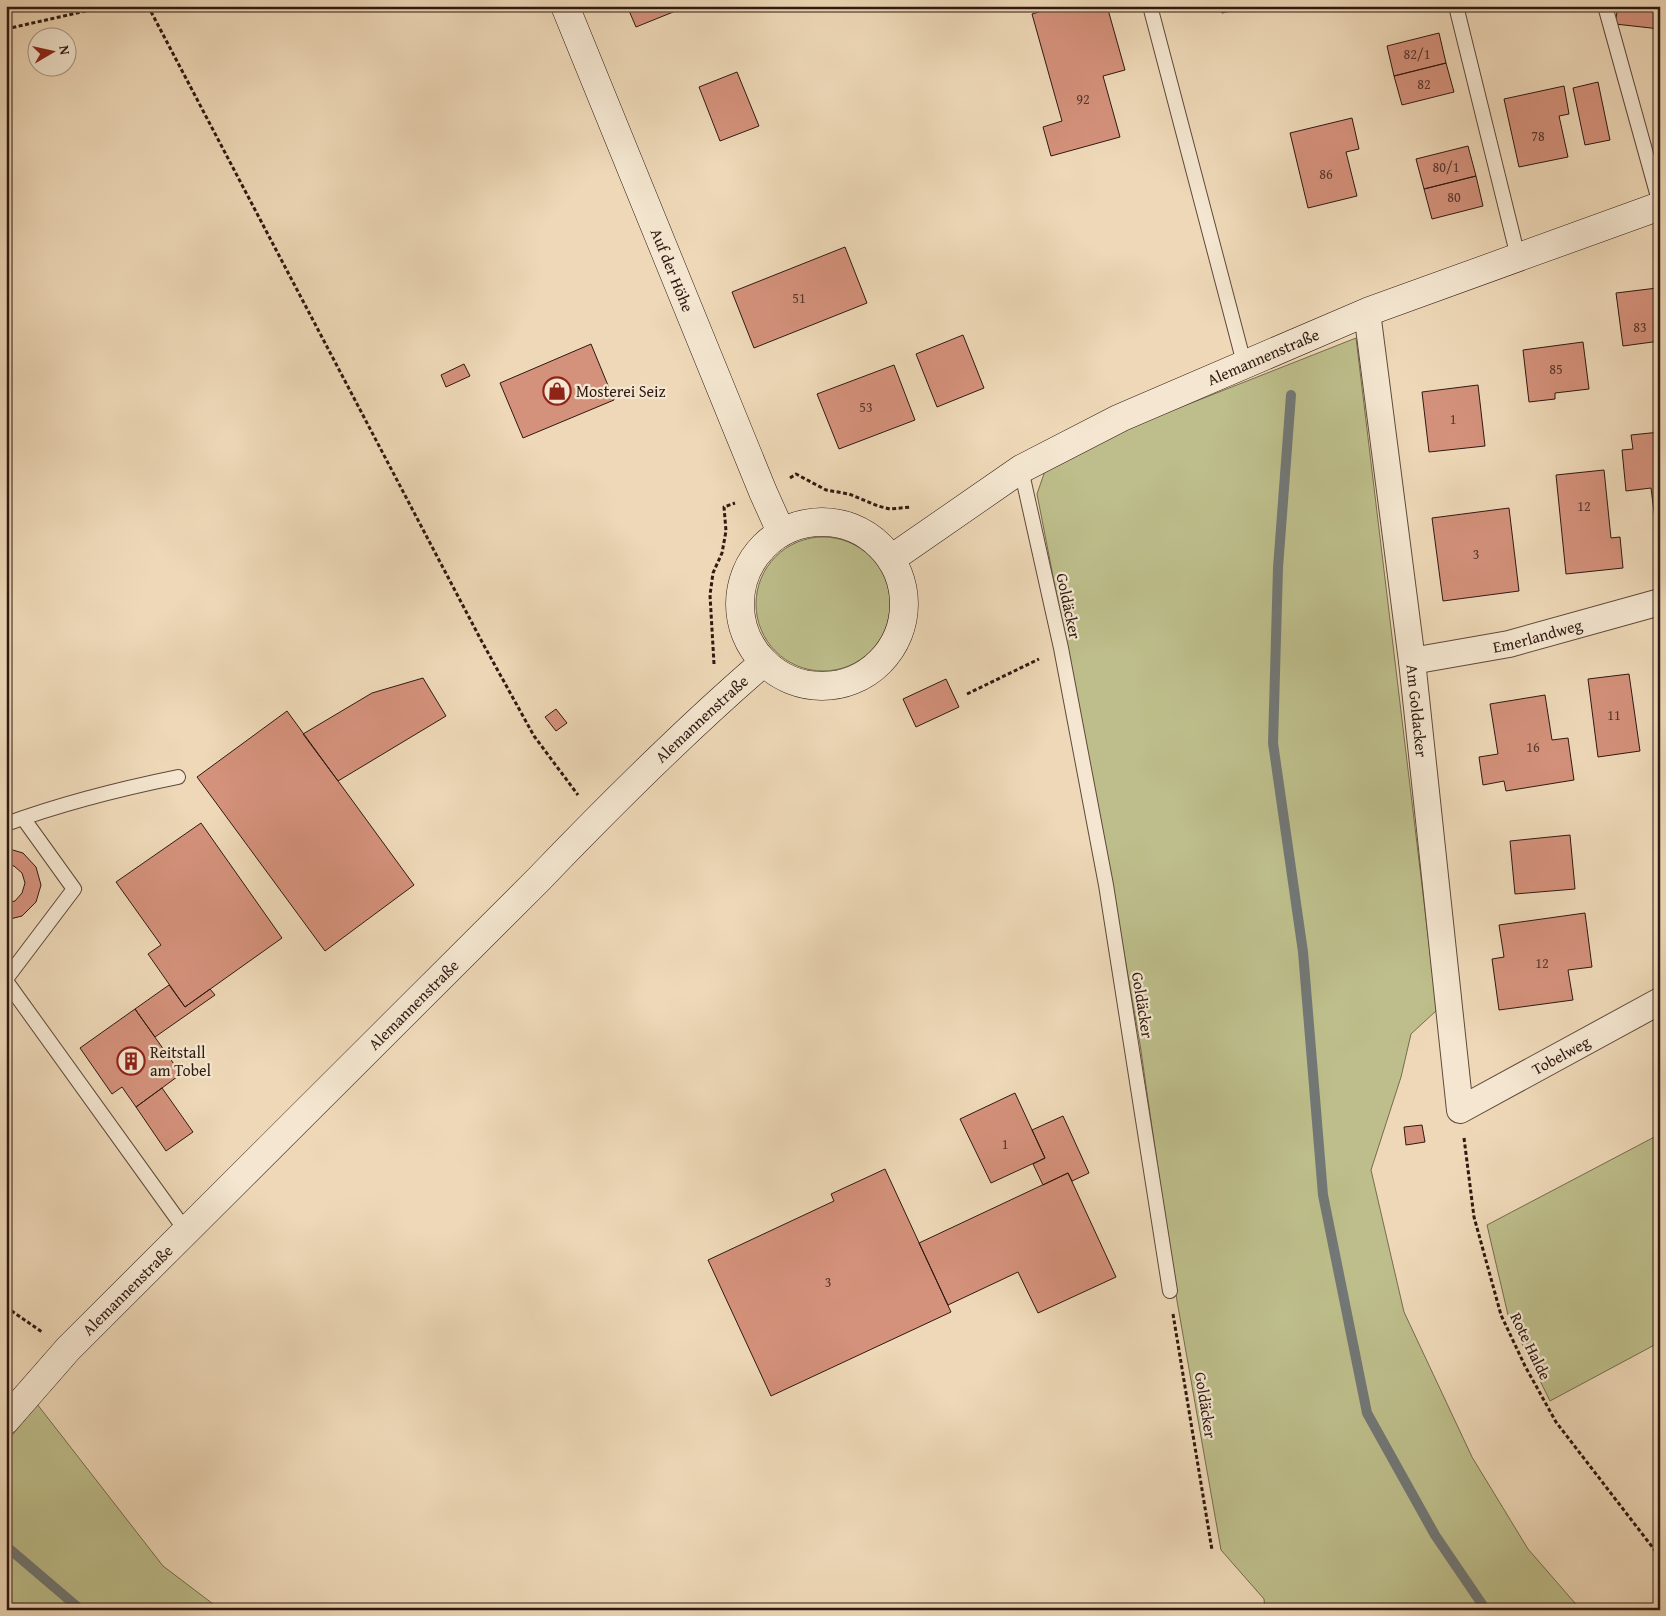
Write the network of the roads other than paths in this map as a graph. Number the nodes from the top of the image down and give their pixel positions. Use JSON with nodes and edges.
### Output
{"nodes":[{"id":1,"x":565,"y":6,"type":"edge"},
{"id":2,"x":1150,"y":6,"type":"edge"},
{"id":3,"x":1456,"y":6,"type":"edge"},
{"id":4,"x":1606,"y":6,"type":"edge"},
{"id":5,"x":1660,"y":205,"type":"edge"},
{"id":6,"x":1518,"y":257,"type":"junction"},
{"id":7,"x":1367,"y":312,"type":"junction"},
{"id":8,"x":1244,"y":363,"type":"junction"},
{"id":9,"x":1022,"y":469,"type":"junction"},
{"id":10,"x":781,"y":532,"type":"junction"},
{"id":11,"x":891,"y":559,"type":"junction"},
{"id":12,"x":1660,"y":602,"type":"edge"},
{"id":13,"x":1412,"y":661,"type":"junction"},
{"id":14,"x":764,"y":662,"type":"junction"},
{"id":15,"x":178,"y":777,"type":"dead end"},
{"id":16,"x":23,"y":818,"type":"junction"},
{"id":17,"x":6,"y":824,"type":"edge"},
{"id":18,"x":6,"y":980,"type":"edge"},
{"id":19,"x":1660,"y":1001,"type":"edge"},
{"id":20,"x":1460,"y":1110,"type":"joint"},
{"id":21,"x":186,"y":1231,"type":"junction"},
{"id":22,"x":1170,"y":1291,"type":"road end"},
{"id":23,"x":6,"y":1420,"type":"edge"}],
"edges":[{"from":1,"to":10,"type":"street","name":"Auf der Höhe"},
{"from":2,"to":8,"type":"lane"},
{"from":3,"to":6,"type":"lane"},
{"from":4,"to":5,"type":"lane"},
{"from":5,"to":6,"type":"street","name":"Alemannenstraße"},
{"from":6,"to":7,"type":"street","name":"Alemannenstraße"},
{"from":7,"to":8,"type":"street","name":"Alemannenstraße"},
{"from":7,"to":13,"type":"street","name":"Am Goldacker"},
{"from":8,"to":9,"type":"street","name":"Alemannenstraße"},
{"from":9,"to":11,"type":"street","name":"Alemannenstraße"},
{"from":9,"to":22,"type":"lane","name":"Goldäcker"},
{"from":10,"to":11,"type":"street","name":"Alemannenstraße"},
{"from":10,"to":14,"type":"street","name":"Alemannenstraße"},
{"from":11,"to":14,"type":"street","name":"Alemannenstraße"},
{"from":12,"to":13,"type":"street","name":"Emerlandweg"},
{"from":13,"to":20,"type":"street","name":"Am Goldacker"},
{"from":14,"to":21,"type":"street","name":"Alemannenstraße"},
{"from":15,"to":16,"type":"lane"},
{"from":16,"to":17,"type":"lane"},
{"from":16,"to":18,"type":"lane"},
{"from":18,"to":21,"type":"lane"},
{"from":19,"to":20,"type":"street","name":"Tobelweg"},
{"from":21,"to":23,"type":"street","name":"Alemannenstraße"}]}
